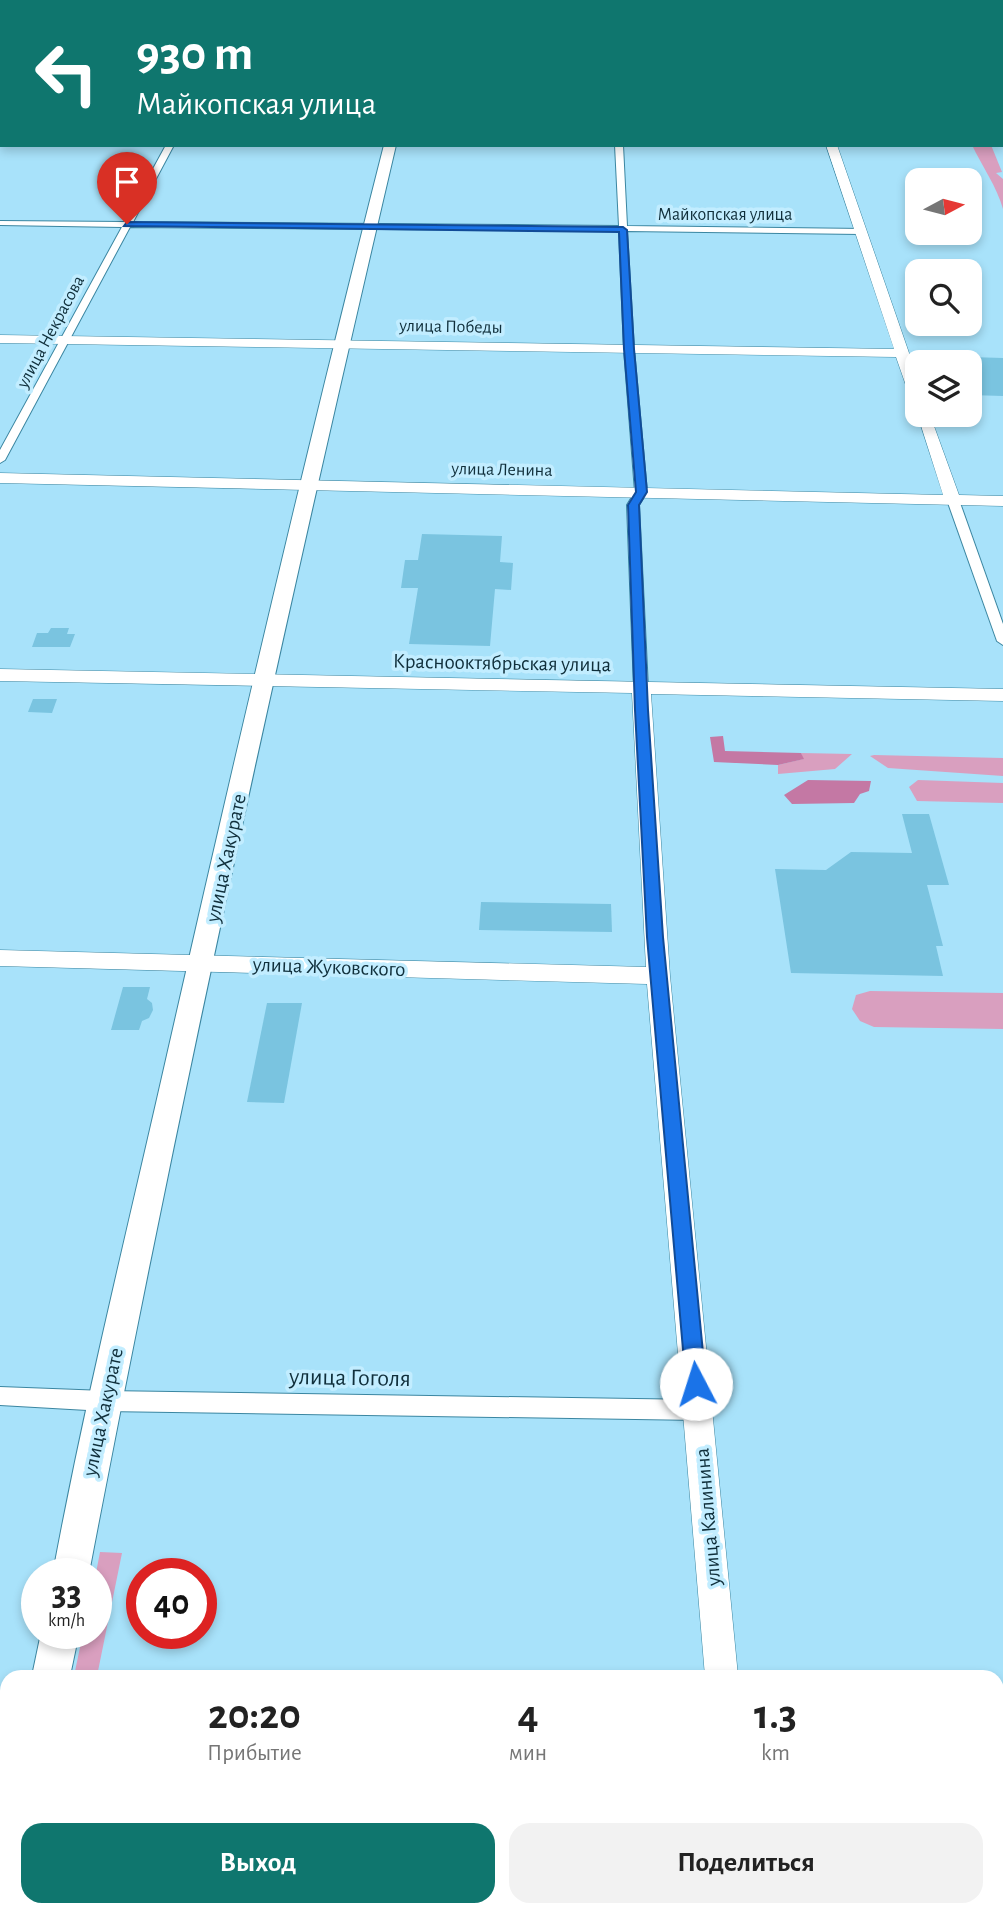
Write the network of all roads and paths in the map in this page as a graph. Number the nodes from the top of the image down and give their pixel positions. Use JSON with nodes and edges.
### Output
{"nodes":[{"id":1,"x":169,"y":147,"type":"edge"},
{"id":2,"x":390,"y":147,"type":"edge"},
{"id":3,"x":619,"y":147,"type":"edge"},
{"id":4,"x":832,"y":147,"type":"edge"},
{"id":5,"x":0,"y":223,"type":"edge"},
{"id":6,"x":127,"y":224,"type":"junction"},
{"id":7,"x":371,"y":227,"type":"junction"},
{"id":8,"x":623,"y":230,"type":"junction"},
{"id":9,"x":861,"y":231,"type":"junction"},
{"id":10,"x":0,"y":339,"type":"edge"},
{"id":11,"x":65,"y":340,"type":"junction"},
{"id":12,"x":341,"y":345,"type":"junction"},
{"id":13,"x":629,"y":349,"type":"junction"},
{"id":14,"x":902,"y":353,"type":"junction"},
{"id":15,"x":905,"y":362,"type":"edge"},
{"id":16,"x":927,"y":427,"type":"edge"},
{"id":17,"x":0,"y":460,"type":"edge"},
{"id":18,"x":0,"y":478,"type":"edge"},
{"id":19,"x":307,"y":486,"type":"junction"},
{"id":20,"x":642,"y":492,"type":"junction"},
{"id":21,"x":953,"y":500,"type":"junction"},
{"id":22,"x":1003,"y":501,"type":"edge"},
{"id":23,"x":1003,"y":641,"type":"edge"},
{"id":24,"x":0,"y":675,"type":"edge"},
{"id":25,"x":263,"y":681,"type":"junction"},
{"id":26,"x":641,"y":688,"type":"junction"},
{"id":27,"x":1003,"y":695,"type":"edge"},
{"id":28,"x":0,"y":958,"type":"edge"},
{"id":29,"x":203,"y":963,"type":"junction"},
{"id":30,"x":658,"y":976,"type":"junction"},
{"id":31,"x":0,"y":1396,"type":"edge"},
{"id":32,"x":105,"y":1401,"type":"junction"},
{"id":33,"x":699,"y":1410,"type":"junction"},
{"id":34,"x":74,"y":1558,"type":"edge"},
{"id":35,"x":57,"y":1649,"type":"edge"},
{"id":36,"x":52,"y":1670,"type":"edge"},
{"id":37,"x":721,"y":1670,"type":"edge"}],
"edges":[{"from":1,"to":6,"type":"street","name":"улица Некрасова"},
{"from":2,"to":7,"type":"main road","name":"улица Хакурате"},
{"from":3,"to":8,"type":"street","name":"улица Калинина"},
{"from":4,"to":9,"type":"street"},
{"from":5,"to":6,"type":"street","name":"Майкопская улица"},
{"from":6,"to":7,"type":"street","name":"Майкопская улица"},
{"from":6,"to":11,"type":"street","name":"улица Некрасова"},
{"from":7,"to":8,"type":"street","name":"Майкопская улица"},
{"from":7,"to":12,"type":"main road","name":"улица Хакурате"},
{"from":8,"to":9,"type":"street","name":"Майкопская улица"},
{"from":8,"to":13,"type":"street","name":"улица Калинина"},
{"from":9,"to":14,"type":"street"},
{"from":10,"to":11,"type":"street","name":"улица Победы"},
{"from":11,"to":12,"type":"street","name":"улица Победы"},
{"from":11,"to":17,"type":"street","name":"улица Некрасова"},
{"from":12,"to":13,"type":"street","name":"улица Победы"},
{"from":12,"to":19,"type":"main road","name":"улица Хакурате"},
{"from":13,"to":14,"type":"street","name":"улица Победы"},
{"from":13,"to":20,"type":"street","name":"улица Калинина"},
{"from":14,"to":15,"type":"street"},
{"from":16,"to":21,"type":"street"},
{"from":18,"to":19,"type":"street","name":"улица Ленина"},
{"from":19,"to":20,"type":"street","name":"улица Ленина"},
{"from":19,"to":25,"type":"main road","name":"улица Хакурате"},
{"from":20,"to":21,"type":"street","name":"улица Ленина"},
{"from":20,"to":26,"type":"street","name":"улица Калинина"},
{"from":21,"to":22,"type":"street","name":"улица Ленина"},
{"from":21,"to":23,"type":"street"},
{"from":24,"to":25,"type":"street","name":"Краснооктябрьская улица"},
{"from":25,"to":26,"type":"street","name":"Краснооктябрьская улица"},
{"from":25,"to":29,"type":"main road","name":"улица Хакурате"},
{"from":26,"to":27,"type":"street","name":"Краснооктябрьская улица"},
{"from":26,"to":30,"type":"street","name":"улица Калинина"},
{"from":28,"to":29,"type":"street","name":"улица Жуковского"},
{"from":29,"to":30,"type":"street","name":"улица Жуковского"},
{"from":29,"to":32,"type":"main road","name":"улица Хакурате"},
{"from":30,"to":33,"type":"street","name":"улица Калинина"},
{"from":31,"to":32,"type":"street","name":"улица Гоголя"},
{"from":32,"to":33,"type":"street","name":"улица Гоголя"},
{"from":32,"to":34,"type":"main road","name":"улица Хакурате"},
{"from":33,"to":37,"type":"street","name":"улица Калинина"},
{"from":35,"to":36,"type":"main road"}]}
